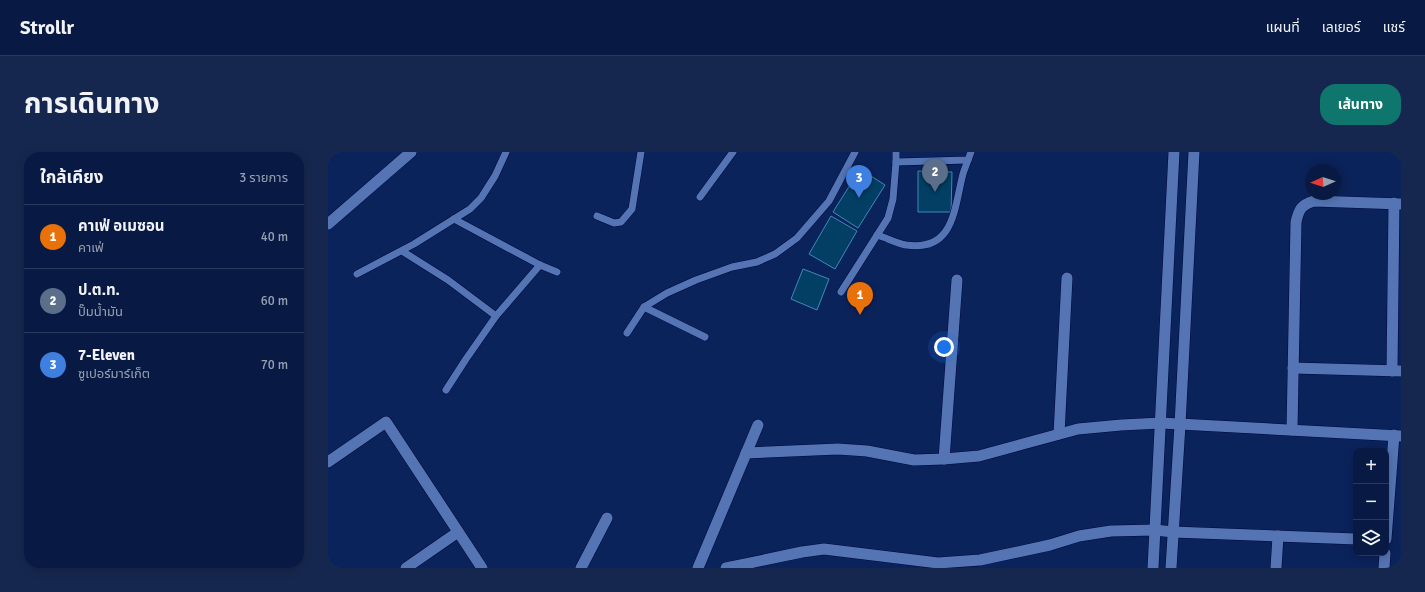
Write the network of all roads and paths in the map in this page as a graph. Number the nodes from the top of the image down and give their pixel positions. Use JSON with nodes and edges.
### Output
{"nodes":[{"id":1,"x":411,"y":152,"type":"edge"},
{"id":2,"x":506,"y":152,"type":"edge"},
{"id":3,"x":641,"y":152,"type":"edge"},
{"id":4,"x":732,"y":152,"type":"edge"},
{"id":5,"x":856,"y":152,"type":"edge"},
{"id":6,"x":896,"y":152,"type":"edge"},
{"id":7,"x":971,"y":152,"type":"edge"},
{"id":8,"x":1174,"y":152,"type":"edge"},
{"id":9,"x":1194,"y":152,"type":"edge"},
{"id":10,"x":968,"y":160,"type":"junction"},
{"id":11,"x":896,"y":162,"type":"junction"},
{"id":12,"x":700,"y":197,"type":"dead end"},
{"id":13,"x":1397,"y":203,"type":"edge"},
{"id":14,"x":597,"y":216,"type":"dead end"},
{"id":15,"x":454,"y":219,"type":"junction"},
{"id":16,"x":328,"y":224,"type":"edge"},
{"id":17,"x":877,"y":235,"type":"junction"},
{"id":18,"x":402,"y":251,"type":"junction"},
{"id":19,"x":540,"y":265,"type":"junction"},
{"id":20,"x":1397,"y":265,"type":"edge"},
{"id":21,"x":557,"y":272,"type":"dead end"},
{"id":22,"x":357,"y":274,"type":"dead end"},
{"id":23,"x":1067,"y":278,"type":"dead end"},
{"id":24,"x":957,"y":280,"type":"dead end"},
{"id":25,"x":841,"y":292,"type":"dead end"},
{"id":26,"x":644,"y":307,"type":"junction"},
{"id":27,"x":496,"y":316,"type":"junction"},
{"id":28,"x":627,"y":333,"type":"dead end"},
{"id":29,"x":704,"y":337,"type":"dead end"},
{"id":30,"x":1293,"y":368,"type":"junction"},
{"id":31,"x":1396,"y":371,"type":"edge"},
{"id":32,"x":446,"y":390,"type":"dead end"},
{"id":33,"x":1161,"y":423,"type":"junction"},
{"id":34,"x":758,"y":425,"type":"dead end"},
{"id":35,"x":1180,"y":425,"type":"junction"},
{"id":36,"x":1292,"y":430,"type":"junction"},
{"id":37,"x":1059,"y":434,"type":"junction"},
{"id":38,"x":1397,"y":435,"type":"edge"},
{"id":39,"x":746,"y":453,"type":"junction"},
{"id":40,"x":944,"y":459,"type":"junction"},
{"id":41,"x":328,"y":462,"type":"edge"},
{"id":42,"x":607,"y":518,"type":"dead end"},
{"id":43,"x":1388,"y":520,"type":"edge"},
{"id":44,"x":1155,"y":530,"type":"junction"},
{"id":45,"x":458,"y":532,"type":"junction"},
{"id":46,"x":1173,"y":532,"type":"junction"},
{"id":47,"x":1278,"y":536,"type":"junction"},
{"id":48,"x":1353,"y":539,"type":"edge"},
{"id":49,"x":1385,"y":556,"type":"edge"},
{"id":50,"x":406,"y":568,"type":"edge"},
{"id":51,"x":482,"y":568,"type":"edge"},
{"id":52,"x":582,"y":568,"type":"edge"},
{"id":53,"x":698,"y":568,"type":"edge"},
{"id":54,"x":726,"y":568,"type":"edge"},
{"id":55,"x":1153,"y":568,"type":"edge"},
{"id":56,"x":1171,"y":568,"type":"edge"},
{"id":57,"x":1276,"y":568,"type":"edge"},
{"id":58,"x":1384,"y":568,"type":"edge"}],
"edges":[{"from":1,"to":16,"type":"street"},
{"from":2,"to":15,"type":"lane"},
{"from":3,"to":14,"type":"lane"},
{"from":4,"to":12,"type":"lane"},
{"from":5,"to":26,"type":"lane"},
{"from":6,"to":11,"type":"lane"},
{"from":7,"to":10,"type":"lane"},
{"from":8,"to":33,"type":"street"},
{"from":9,"to":35,"type":"street"},
{"from":10,"to":11,"type":"lane"},
{"from":10,"to":17,"type":"lane"},
{"from":11,"to":17,"type":"lane"},
{"from":13,"to":20,"type":"street"},
{"from":13,"to":30,"type":"street"},
{"from":15,"to":18,"type":"lane"},
{"from":15,"to":19,"type":"lane"},
{"from":17,"to":25,"type":"lane"},
{"from":18,"to":22,"type":"lane"},
{"from":18,"to":27,"type":"lane"},
{"from":19,"to":21,"type":"lane"},
{"from":19,"to":27,"type":"lane"},
{"from":20,"to":31,"type":"street"},
{"from":23,"to":37,"type":"street"},
{"from":24,"to":40,"type":"street"},
{"from":26,"to":28,"type":"lane"},
{"from":26,"to":29,"type":"lane"},
{"from":27,"to":32,"type":"lane"},
{"from":30,"to":31,"type":"street"},
{"from":30,"to":36,"type":"street"},
{"from":33,"to":35,"type":"street"},
{"from":33,"to":37,"type":"street"},
{"from":33,"to":44,"type":"street"},
{"from":34,"to":39,"type":"street"},
{"from":35,"to":36,"type":"street"},
{"from":35,"to":46,"type":"street"},
{"from":36,"to":38,"type":"street"},
{"from":37,"to":40,"type":"street"},
{"from":38,"to":43,"type":"street"},
{"from":39,"to":40,"type":"street"},
{"from":39,"to":53,"type":"street"},
{"from":41,"to":45,"type":"street"},
{"from":42,"to":52,"type":"street"},
{"from":44,"to":46,"type":"street"},
{"from":44,"to":54,"type":"street"},
{"from":44,"to":55,"type":"street"},
{"from":45,"to":50,"type":"street"},
{"from":45,"to":51,"type":"street"},
{"from":46,"to":47,"type":"street"},
{"from":46,"to":56,"type":"street"},
{"from":47,"to":48,"type":"street"},
{"from":47,"to":57,"type":"street"},
{"from":49,"to":58,"type":"street"}]}
